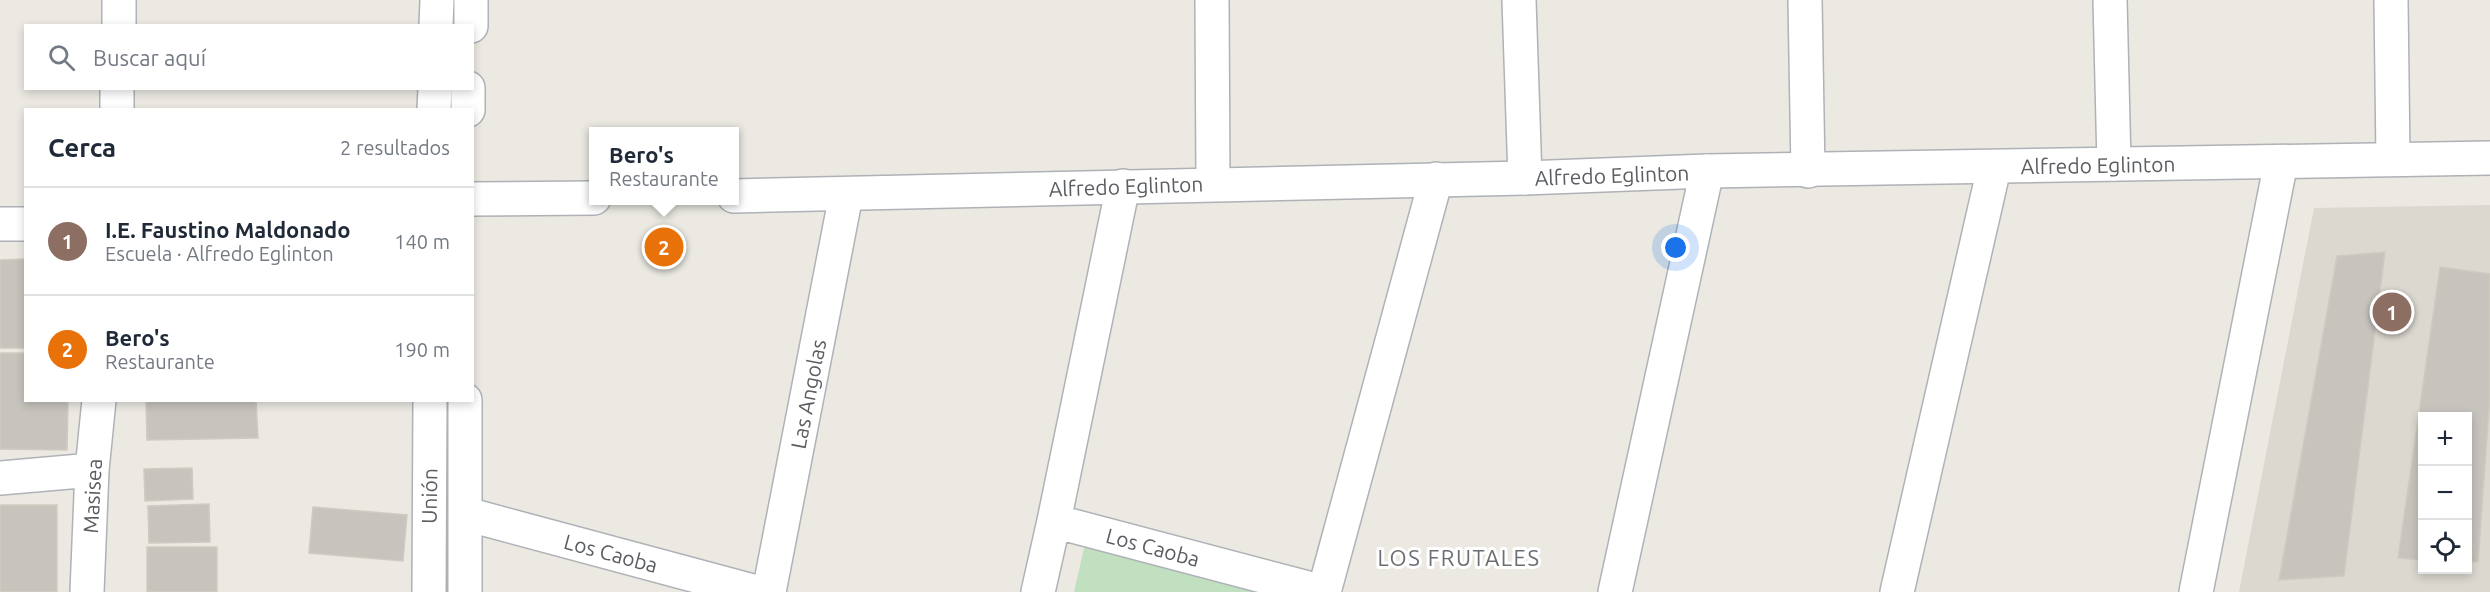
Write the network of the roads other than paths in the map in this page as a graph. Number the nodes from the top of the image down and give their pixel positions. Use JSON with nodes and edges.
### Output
{"nodes":[{"id":1,"x":119,"y":0,"type":"edge"},
{"id":2,"x":437,"y":0,"type":"edge"},
{"id":3,"x":471,"y":0,"type":"edge"},
{"id":4,"x":1212,"y":0,"type":"edge"},
{"id":5,"x":1519,"y":0,"type":"edge"},
{"id":6,"x":1805,"y":0,"type":"edge"},
{"id":7,"x":2110,"y":0,"type":"edge"},
{"id":8,"x":2391,"y":0,"type":"edge"},
{"id":9,"x":119,"y":24,"type":"edge"},
{"id":10,"x":436,"y":24,"type":"edge"},
{"id":11,"x":471,"y":24,"type":"edge"},
{"id":12,"x":117,"y":90,"type":"edge"},
{"id":13,"x":435,"y":90,"type":"edge"},
{"id":14,"x":468,"y":90,"type":"edge"},
{"id":15,"x":117,"y":108,"type":"edge"},
{"id":16,"x":434,"y":108,"type":"edge"},
{"id":17,"x":468,"y":108,"type":"edge"},
{"id":18,"x":2490,"y":158,"type":"edge"},
{"id":19,"x":2392,"y":159,"type":"junction"},
{"id":20,"x":2281,"y":162,"type":"junction"},
{"id":21,"x":2114,"y":164,"type":"junction"},
{"id":22,"x":1994,"y":168,"type":"junction"},
{"id":23,"x":1707,"y":171,"type":"junction"},
{"id":24,"x":1808,"y":171,"type":"junction"},
{"id":25,"x":1436,"y":178,"type":"junction"},
{"id":26,"x":1525,"y":178,"type":"junction"},
{"id":27,"x":1213,"y":184,"type":"junction"},
{"id":28,"x":1123,"y":186,"type":"junction"},
{"id":29,"x":846,"y":195,"type":"junction"},
{"id":30,"x":739,"y":196,"type":"edge"},
{"id":31,"x":589,"y":198,"type":"edge"},
{"id":32,"x":474,"y":199,"type":"edge"},
{"id":33,"x":0,"y":224,"type":"edge"},
{"id":34,"x":24,"y":224,"type":"edge"},
{"id":35,"x":99,"y":402,"type":"edge"},
{"id":36,"x":430,"y":402,"type":"edge"},
{"id":37,"x":465,"y":402,"type":"edge"},
{"id":38,"x":92,"y":470,"type":"junction"},
{"id":39,"x":0,"y":478,"type":"edge"},
{"id":40,"x":466,"y":514,"type":"junction"},
{"id":41,"x":1054,"y":521,"type":"junction"},
{"id":42,"x":87,"y":592,"type":"edge"},
{"id":43,"x":429,"y":592,"type":"edge"},
{"id":44,"x":465,"y":592,"type":"edge"},
{"id":45,"x":756,"y":592,"type":"edge"},
{"id":46,"x":769,"y":592,"type":"edge"},
{"id":47,"x":1038,"y":592,"type":"edge"},
{"id":48,"x":1323,"y":592,"type":"edge"},
{"id":49,"x":1615,"y":592,"type":"edge"},
{"id":50,"x":1897,"y":592,"type":"edge"},
{"id":51,"x":2196,"y":592,"type":"edge"}],
"edges":[{"from":1,"to":9,"type":"street"},
{"from":2,"to":10,"type":"street"},
{"from":3,"to":11,"type":"street"},
{"from":4,"to":27,"type":"street"},
{"from":5,"to":26,"type":"street"},
{"from":6,"to":24,"type":"street"},
{"from":7,"to":21,"type":"street"},
{"from":8,"to":19,"type":"street"},
{"from":12,"to":15,"type":"street"},
{"from":13,"to":16,"type":"street"},
{"from":14,"to":17,"type":"street"},
{"from":18,"to":19,"type":"street","name":"Alfredo Eglinton"},
{"from":19,"to":20,"type":"street","name":"Alfredo Eglinton"},
{"from":20,"to":21,"type":"street","name":"Alfredo Eglinton"},
{"from":20,"to":51,"type":"street"},
{"from":21,"to":22,"type":"street","name":"Alfredo Eglinton"},
{"from":22,"to":24,"type":"street","name":"Alfredo Eglinton"},
{"from":22,"to":50,"type":"street"},
{"from":23,"to":24,"type":"street","name":"Alfredo Eglinton"},
{"from":23,"to":26,"type":"street","name":"Alfredo Eglinton"},
{"from":23,"to":49,"type":"street"},
{"from":25,"to":26,"type":"street","name":"Alfredo Eglinton"},
{"from":25,"to":27,"type":"street","name":"Alfredo Eglinton"},
{"from":25,"to":48,"type":"street"},
{"from":27,"to":28,"type":"street","name":"Alfredo Eglinton"},
{"from":28,"to":29,"type":"street","name":"Alfredo Eglinton"},
{"from":28,"to":41,"type":"street"},
{"from":29,"to":30,"type":"street","name":"Alfredo Eglinton"},
{"from":29,"to":46,"type":"street","name":"Las Angolas"},
{"from":31,"to":32,"type":"street"},
{"from":33,"to":34,"type":"street"},
{"from":35,"to":38,"type":"street","name":"Masisea"},
{"from":36,"to":43,"type":"street","name":"Unión"},
{"from":37,"to":40,"type":"street","name":"Unión"},
{"from":38,"to":39,"type":"street"},
{"from":38,"to":42,"type":"street","name":"Masisea"},
{"from":40,"to":44,"type":"street","name":"Unión"},
{"from":40,"to":45,"type":"street","name":"Los Caoba"},
{"from":41,"to":47,"type":"street"},
{"from":41,"to":48,"type":"street","name":"Los Caoba"}]}
